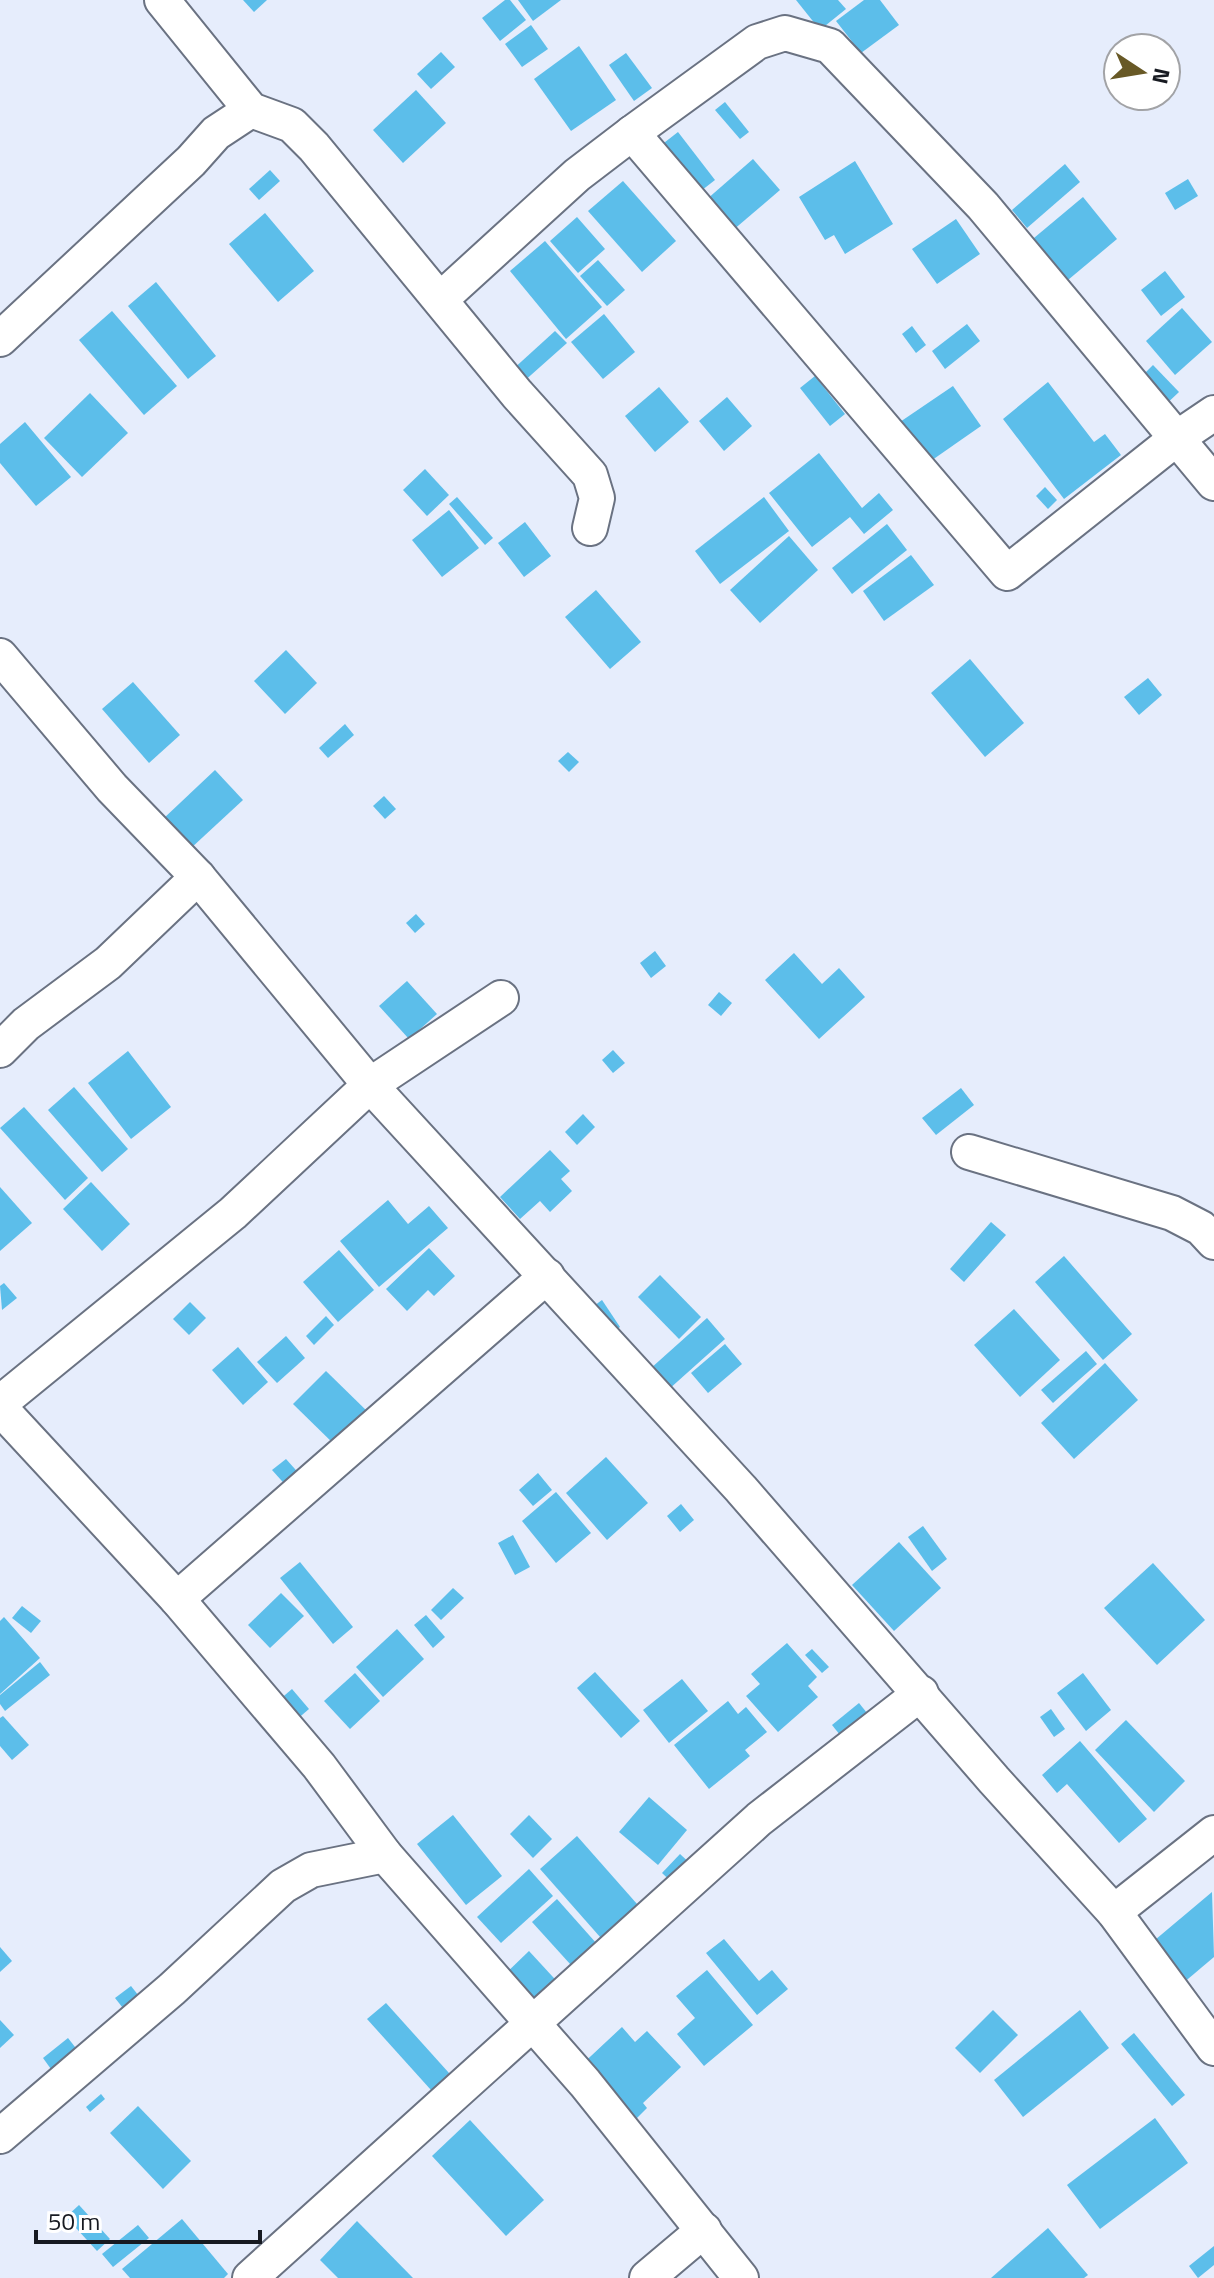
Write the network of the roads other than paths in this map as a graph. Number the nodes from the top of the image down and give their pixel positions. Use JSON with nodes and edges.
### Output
{"nodes":[{"id":1,"x":162,"y":0,"type":"edge"},
{"id":2,"x":251,"y":110,"type":"junction"},
{"id":3,"x":632,"y":133,"type":"junction"},
{"id":4,"x":442,"y":298,"type":"junction"},
{"id":5,"x":0,"y":339,"type":"edge"},
{"id":6,"x":1214,"y":413,"type":"edge"},
{"id":7,"x":1177,"y":438,"type":"junction"},
{"id":8,"x":1214,"y":483,"type":"edge"},
{"id":9,"x":590,"y":528,"type":"dead end"},
{"id":10,"x":4,"y":665,"type":"edge"},
{"id":11,"x":198,"y":877,"type":"junction"},
{"id":12,"x":501,"y":998,"type":"dead end"},
{"id":13,"x":0,"y":1050,"type":"edge"},
{"id":14,"x":370,"y":1085,"type":"junction"},
{"id":15,"x":969,"y":1152,"type":"dead end"},
{"id":16,"x":1214,"y":1242,"type":"edge"},
{"id":17,"x":547,"y":1276,"type":"junction"},
{"id":18,"x":0,"y":1406,"type":"edge"},
{"id":19,"x":177,"y":1599,"type":"junction"},
{"id":20,"x":921,"y":1693,"type":"junction"},
{"id":21,"x":1214,"y":1833,"type":"edge"},
{"id":22,"x":385,"y":1855,"type":"junction"},
{"id":23,"x":1114,"y":1912,"type":"junction"},
{"id":24,"x":533,"y":2025,"type":"junction"},
{"id":25,"x":1214,"y":2048,"type":"edge"},
{"id":26,"x":0,"y":2136,"type":"edge"},
{"id":27,"x":704,"y":2230,"type":"junction"},
{"id":28,"x":250,"y":2278,"type":"edge"},
{"id":29,"x":647,"y":2278,"type":"edge"},
{"id":30,"x":741,"y":2278,"type":"edge"}],
"edges":[{"from":1,"to":2,"type":"street"},
{"from":2,"to":4,"type":"street"},
{"from":2,"to":5,"type":"street"},
{"from":3,"to":4,"type":"street"},
{"from":3,"to":7,"type":"street"},
{"from":3,"to":7,"type":"street"},
{"from":4,"to":9,"type":"street"},
{"from":6,"to":7,"type":"street"},
{"from":7,"to":8,"type":"street"},
{"from":10,"to":11,"type":"street"},
{"from":11,"to":13,"type":"street"},
{"from":11,"to":14,"type":"street"},
{"from":12,"to":14,"type":"street"},
{"from":14,"to":17,"type":"street"},
{"from":14,"to":18,"type":"street"},
{"from":15,"to":16,"type":"street"},
{"from":17,"to":19,"type":"street"},
{"from":17,"to":20,"type":"street"},
{"from":18,"to":19,"type":"street"},
{"from":19,"to":22,"type":"street"},
{"from":20,"to":23,"type":"street"},
{"from":20,"to":24,"type":"street"},
{"from":21,"to":23,"type":"street"},
{"from":22,"to":24,"type":"street"},
{"from":22,"to":26,"type":"street"},
{"from":23,"to":25,"type":"street"},
{"from":24,"to":27,"type":"street"},
{"from":24,"to":28,"type":"street"},
{"from":27,"to":29,"type":"street"},
{"from":27,"to":30,"type":"street"}]}
